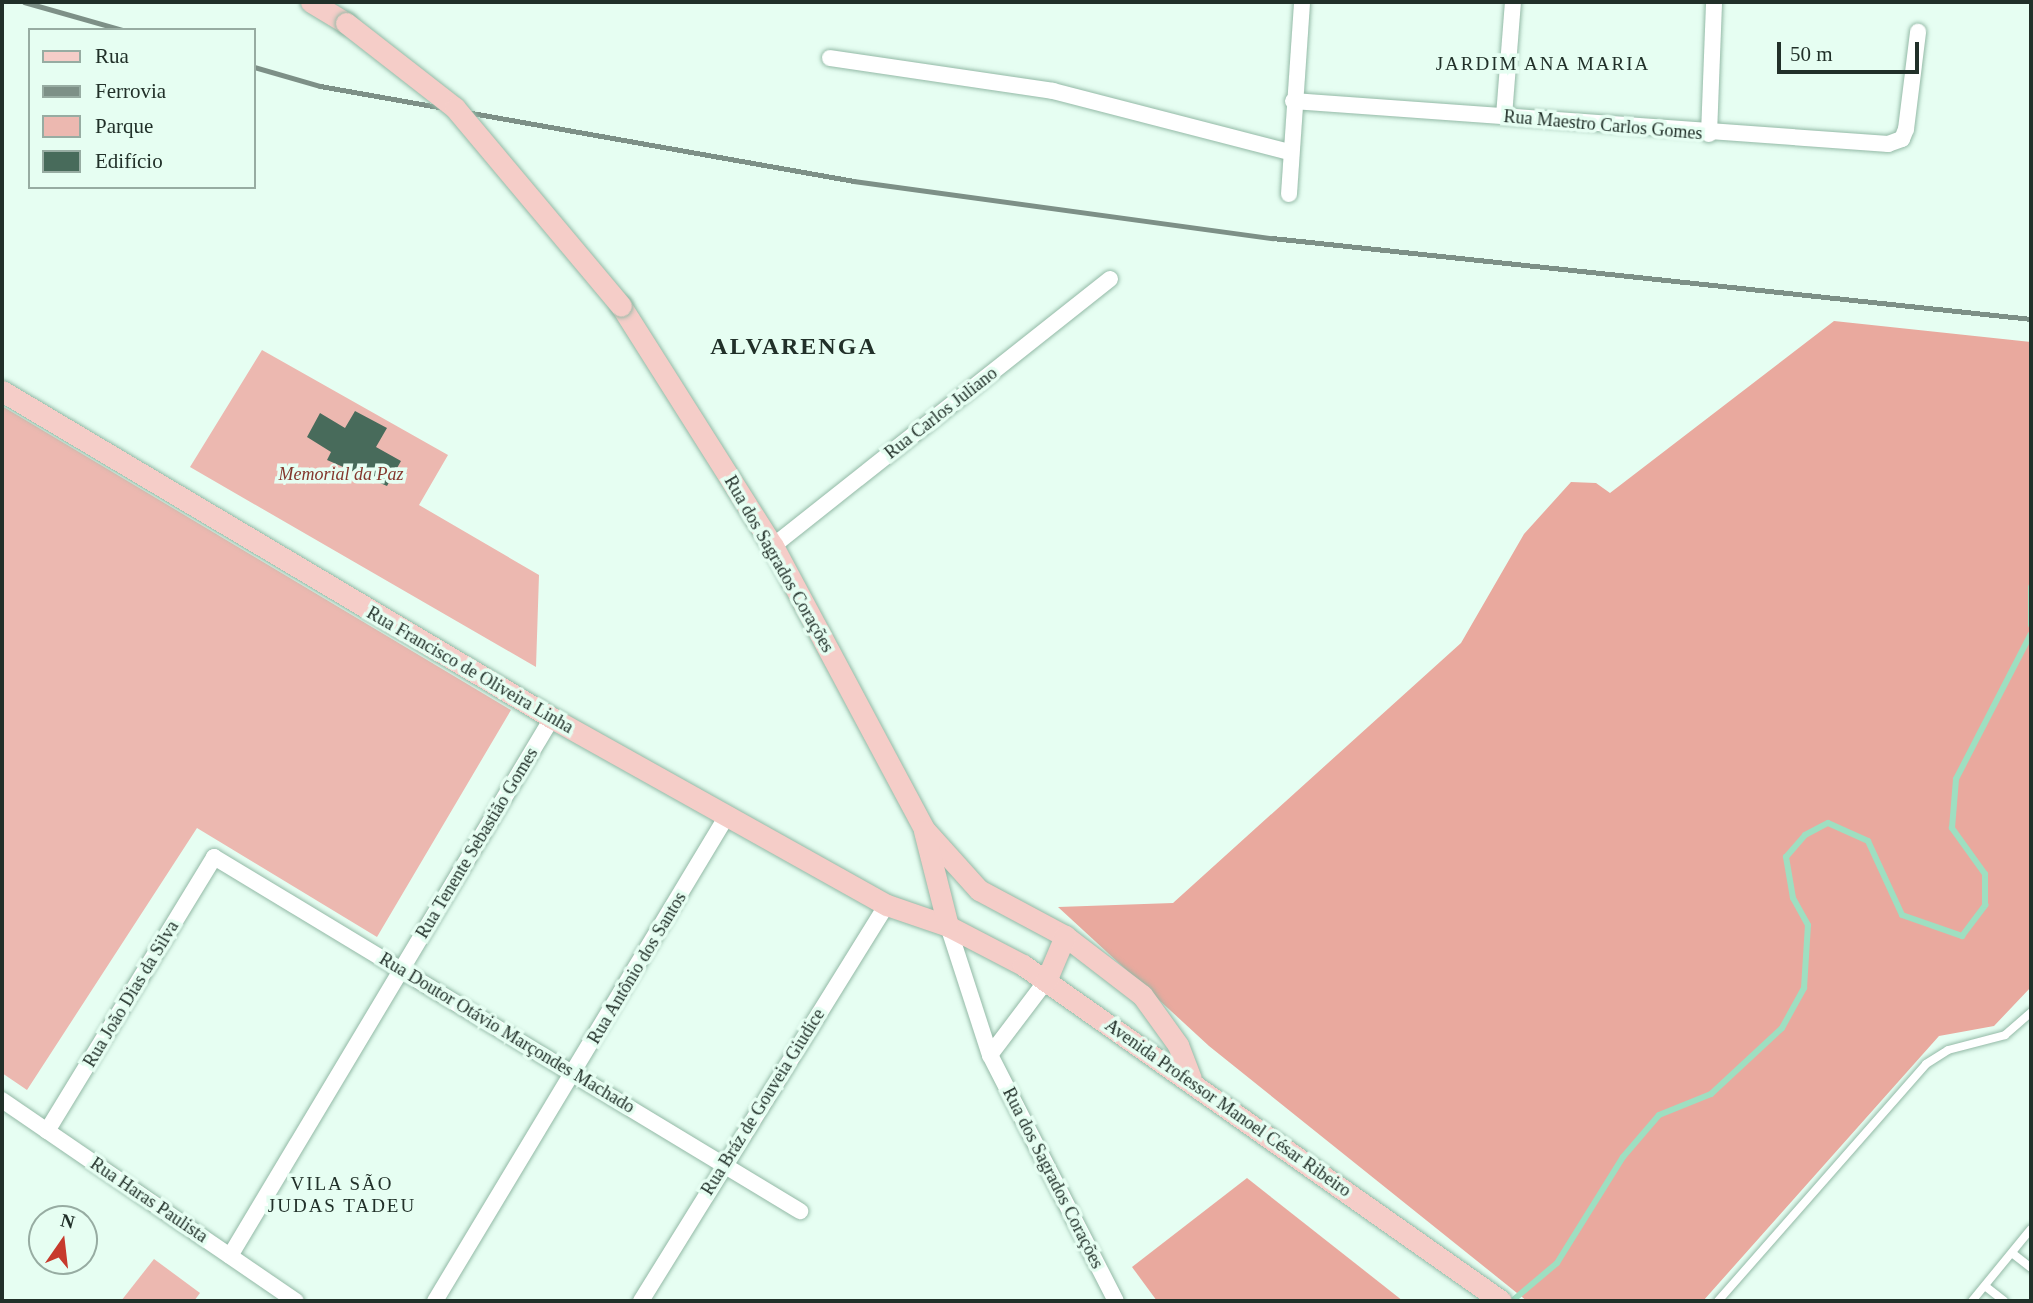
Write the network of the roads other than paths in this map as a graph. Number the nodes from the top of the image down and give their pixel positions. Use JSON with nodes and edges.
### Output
{"nodes":[{"id":1,"x":311,"y":2,"type":"edge"},
{"id":2,"x":1301,"y":2,"type":"edge"},
{"id":3,"x":1513,"y":2,"type":"edge"},
{"id":4,"x":1714,"y":2,"type":"edge"},
{"id":5,"x":1918,"y":32,"type":"dead end"},
{"id":6,"x":830,"y":58,"type":"dead end"},
{"id":7,"x":1293,"y":101,"type":"junction"},
{"id":8,"x":1504,"y":116,"type":"junction"},
{"id":9,"x":1709,"y":134,"type":"junction"},
{"id":10,"x":1289,"y":152,"type":"junction"},
{"id":11,"x":1289,"y":194,"type":"dead end"},
{"id":12,"x":1110,"y":279,"type":"dead end"},
{"id":13,"x":2,"y":391,"type":"edge"},
{"id":14,"x":773,"y":546,"type":"junction"},
{"id":15,"x":552,"y":718,"type":"junction"},
{"id":16,"x":728,"y":814,"type":"junction"},
{"id":17,"x":924,"y":829,"type":"junction"},
{"id":18,"x":214,"y":857,"type":"joint"},
{"id":19,"x":887,"y":905,"type":"junction"},
{"id":20,"x":948,"y":926,"type":"junction"},
{"id":21,"x":1065,"y":936,"type":"junction"},
{"id":22,"x":401,"y":968,"type":"junction"},
{"id":23,"x":1046,"y":981,"type":"junction"},
{"id":24,"x":2031,"y":1012,"type":"edge"},
{"id":25,"x":990,"y":1055,"type":"junction"},
{"id":26,"x":573,"y":1075,"type":"junction"},
{"id":27,"x":1191,"y":1079,"type":"junction"},
{"id":28,"x":2,"y":1100,"type":"edge"},
{"id":29,"x":47,"y":1131,"type":"junction"},
{"id":30,"x":723,"y":1164,"type":"junction"},
{"id":31,"x":800,"y":1211,"type":"dead end"},
{"id":32,"x":2031,"y":1229,"type":"edge"},
{"id":33,"x":2012,"y":1253,"type":"junction"},
{"id":34,"x":230,"y":1256,"type":"junction"},
{"id":35,"x":2031,"y":1268,"type":"edge"},
{"id":36,"x":1985,"y":1286,"type":"junction"},
{"id":37,"x":296,"y":1301,"type":"edge"},
{"id":38,"x":435,"y":1301,"type":"edge"},
{"id":39,"x":641,"y":1301,"type":"edge"},
{"id":40,"x":1116,"y":1301,"type":"edge"},
{"id":41,"x":1501,"y":1301,"type":"edge"},
{"id":42,"x":1718,"y":1301,"type":"edge"},
{"id":43,"x":1972,"y":1301,"type":"edge"},
{"id":44,"x":2004,"y":1301,"type":"edge"}],
"edges":[{"from":1,"to":14,"type":"main road","name":"Rua dos Sagrados Corações","bridge":true},
{"from":2,"to":7,"type":"street"},
{"from":3,"to":8,"type":"street"},
{"from":4,"to":9,"type":"street"},
{"from":5,"to":9,"type":"street","name":"Rua Maestro Carlos Gomes"},
{"from":6,"to":10,"type":"street"},
{"from":7,"to":8,"type":"street","name":"Rua Maestro Carlos Gomes"},
{"from":7,"to":10,"type":"street"},
{"from":8,"to":9,"type":"street","name":"Rua Maestro Carlos Gomes"},
{"from":10,"to":11,"type":"street"},
{"from":12,"to":14,"type":"street","name":"Rua Carlos Juliano"},
{"from":13,"to":15,"type":"main road","name":"Rua Francisco de Oliveira Linha"},
{"from":14,"to":17,"type":"main road","name":"Rua dos Sagrados Corações"},
{"from":15,"to":16,"type":"main road","name":"Rua Francisco de Oliveira Linha"},
{"from":15,"to":22,"type":"street","name":"Rua Tenente Sebastião Gomes"},
{"from":16,"to":19,"type":"main road","name":"Rua Francisco de Oliveira Linha"},
{"from":16,"to":26,"type":"street","name":"Rua Antônio dos Santos"},
{"from":17,"to":20,"type":"main road"},
{"from":17,"to":21,"type":"main road"},
{"from":18,"to":22,"type":"street","name":"Rua Doutor Otávio Marçondes Machado"},
{"from":18,"to":29,"type":"street","name":"Rua João Dias da Silva"},
{"from":19,"to":20,"type":"main road","name":"Rua Francisco de Oliveira Linha"},
{"from":19,"to":30,"type":"street","name":"Rua Bráz de Gouveia Giudice"},
{"from":20,"to":23,"type":"main road","name":"Avenida Professor Manoel César Ribeiro"},
{"from":20,"to":25,"type":"street","name":"Rua dos Sagrados Corações"},
{"from":21,"to":23,"type":"main road"},
{"from":21,"to":27,"type":"main road"},
{"from":22,"to":26,"type":"street","name":"Rua Doutor Otávio Marçondes Machado"},
{"from":22,"to":34,"type":"street","name":"Rua Tenente Sebastião Gomes"},
{"from":23,"to":25,"type":"street"},
{"from":23,"to":27,"type":"main road","name":"Avenida Professor Manoel César Ribeiro"},
{"from":24,"to":42,"type":"lane"},
{"from":25,"to":40,"type":"street","name":"Rua dos Sagrados Corações"},
{"from":26,"to":30,"type":"street","name":"Rua Doutor Otávio Marçondes Machado"},
{"from":26,"to":38,"type":"street","name":"Rua Antônio dos Santos"},
{"from":27,"to":41,"type":"main road","name":"Avenida Professor Manoel César Ribeiro"},
{"from":28,"to":29,"type":"street","name":"Rua Haras Paulista"},
{"from":29,"to":34,"type":"street","name":"Rua Haras Paulista"},
{"from":30,"to":31,"type":"street","name":"Rua Doutor Otávio Marçondes Machado"},
{"from":30,"to":39,"type":"street","name":"Rua Bráz de Gouveia Giudice"},
{"from":32,"to":33,"type":"lane"},
{"from":33,"to":35,"type":"lane"},
{"from":33,"to":36,"type":"lane"},
{"from":34,"to":37,"type":"street","name":"Rua Haras Paulista"},
{"from":36,"to":43,"type":"lane"},
{"from":36,"to":44,"type":"lane"}]}
